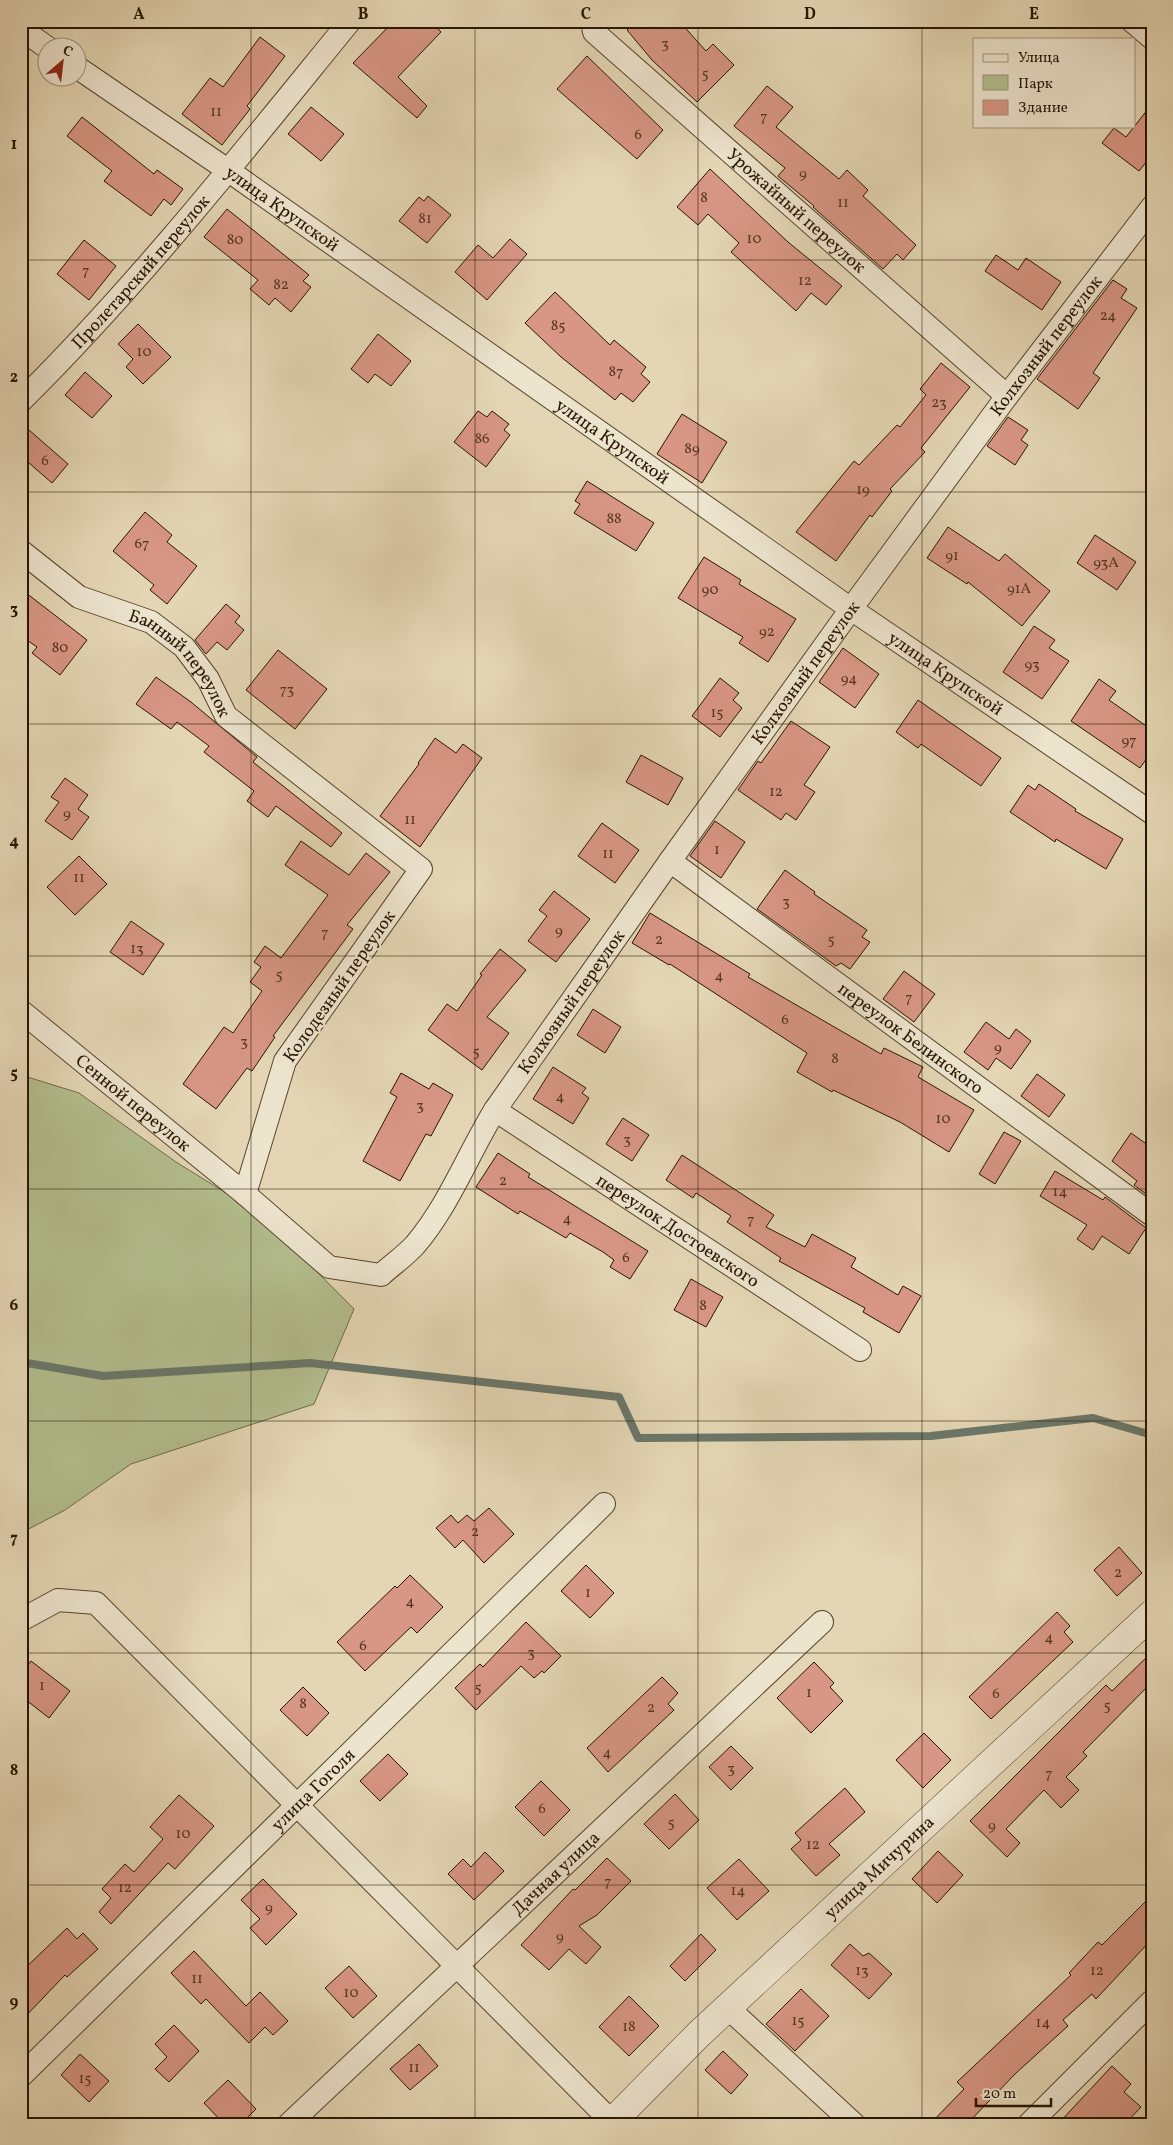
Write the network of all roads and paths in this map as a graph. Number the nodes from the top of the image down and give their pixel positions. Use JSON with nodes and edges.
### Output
{"nodes":[{"id":1,"x":350,"y":21,"type":"edge"},
{"id":2,"x":592,"y":21,"type":"edge"},
{"id":3,"x":1132,"y":21,"type":"edge"},
{"id":4,"x":21,"y":29,"type":"edge"},
{"id":5,"x":1152,"y":38,"type":"edge"},
{"id":6,"x":38,"y":41,"type":"edge"},
{"id":7,"x":88,"y":75,"type":"edge"},
{"id":8,"x":229,"y":170,"type":"junction"},
{"id":9,"x":1152,"y":208,"type":"edge"},
{"id":10,"x":1007,"y":396,"type":"junction"},
{"id":11,"x":21,"y":402,"type":"edge"},
{"id":12,"x":21,"y":551,"type":"edge"},
{"id":13,"x":851,"y":609,"type":"junction"},
{"id":14,"x":1152,"y":813,"type":"edge"},
{"id":15,"x":670,"y":861,"type":"junction"},
{"id":16,"x":421,"y":869,"type":"joint"},
{"id":17,"x":21,"y":1011,"type":"edge"},
{"id":18,"x":495,"y":1110,"type":"junction"},
{"id":19,"x":474,"y":1146,"type":"joint"},
{"id":20,"x":245,"y":1194,"type":"junction"},
{"id":21,"x":1152,"y":1215,"type":"edge"},
{"id":22,"x":860,"y":1350,"type":"dead end"},
{"id":23,"x":604,"y":1504,"type":"dead end"},
{"id":24,"x":1152,"y":1614,"type":"edge"},
{"id":25,"x":21,"y":1620,"type":"edge"},
{"id":26,"x":822,"y":1622,"type":"dead end"},
{"id":27,"x":298,"y":1806,"type":"junction"},
{"id":28,"x":456,"y":1964,"type":"junction"},
{"id":29,"x":1152,"y":2001,"type":"edge"},
{"id":30,"x":727,"y":2007,"type":"junction"},
{"id":31,"x":21,"y":2076,"type":"edge"},
{"id":32,"x":611,"y":2123,"type":"edge"},
{"id":33,"x":289,"y":2124,"type":"edge"},
{"id":34,"x":854,"y":2124,"type":"edge"},
{"id":35,"x":1029,"y":2124,"type":"edge"}],
"edges":[{"from":1,"to":8,"type":"street","name":"Пролетарский переулок"},
{"from":2,"to":10,"type":"street","name":"Урожайный переулок"},
{"from":3,"to":5,"type":"street"},
{"from":4,"to":6,"type":"street"},
{"from":7,"to":8,"type":"street","name":"улица Крупской"},
{"from":8,"to":11,"type":"street","name":"Пролетарский переулок"},
{"from":8,"to":13,"type":"street","name":"улица Крупской"},
{"from":9,"to":10,"type":"street","name":"Колхозный переулок"},
{"from":10,"to":13,"type":"street","name":"Колхозный переулок"},
{"from":12,"to":16,"type":"street","name":"Банный переулок"},
{"from":13,"to":14,"type":"street","name":"улица Крупской"},
{"from":13,"to":15,"type":"street","name":"Колхозный переулок"},
{"from":15,"to":18,"type":"street","name":"Колхозный переулок"},
{"from":15,"to":21,"type":"street","name":"переулок Белинского"},
{"from":16,"to":20,"type":"street","name":"Колодезный переулок"},
{"from":17,"to":20,"type":"street","name":"Сенной переулок"},
{"from":18,"to":19,"type":"street","name":"Колхозный переулок"},
{"from":18,"to":22,"type":"street","name":"переулок Достоевского"},
{"from":19,"to":20,"type":"street","name":"Сенной переулок"},
{"from":23,"to":27,"type":"street","name":"улица Гоголя"},
{"from":24,"to":30,"type":"street","name":"улица Мичурина"},
{"from":25,"to":27,"type":"street"},
{"from":26,"to":28,"type":"street","name":"Дачная улица"},
{"from":27,"to":28,"type":"street"},
{"from":27,"to":31,"type":"street","name":"улица Гоголя"},
{"from":28,"to":32,"type":"street"},
{"from":28,"to":33,"type":"street","name":"Дачная улица"},
{"from":29,"to":35,"type":"street"},
{"from":30,"to":32,"type":"street","name":"улица Мичурина"},
{"from":30,"to":34,"type":"street"}]}
